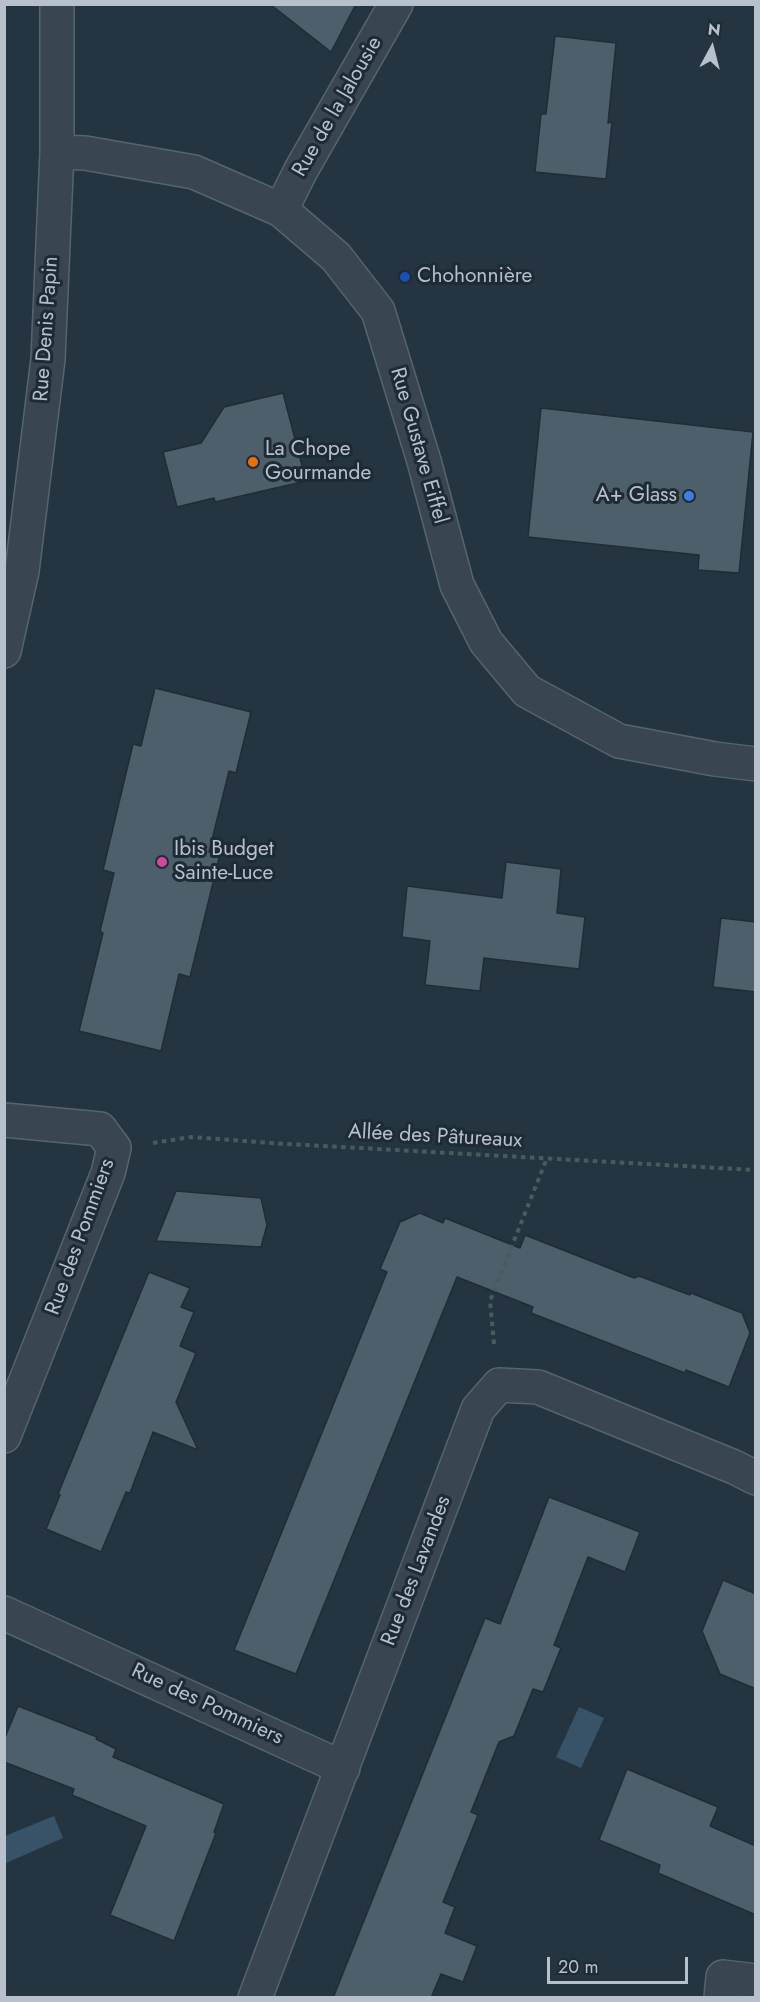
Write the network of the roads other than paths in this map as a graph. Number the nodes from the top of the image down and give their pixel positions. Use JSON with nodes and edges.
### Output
{"nodes":[{"id":1,"x":57,"y":4,"type":"edge"},
{"id":2,"x":396,"y":4,"type":"edge"},
{"id":3,"x":57,"y":152,"type":"junction"},
{"id":4,"x":281,"y":210,"type":"junction"},
{"id":5,"x":4,"y":651,"type":"edge"},
{"id":6,"x":756,"y":764,"type":"edge"},
{"id":7,"x":4,"y":1119,"type":"edge"},
{"id":8,"x":4,"y":1436,"type":"edge"},
{"id":9,"x":745,"y":1472,"type":"edge"},
{"id":10,"x":4,"y":1613,"type":"edge"},
{"id":11,"x":343,"y":1768,"type":"junction"},
{"id":12,"x":756,"y":1981,"type":"edge"},
{"id":13,"x":255,"y":1998,"type":"edge"},
{"id":14,"x":721,"y":1998,"type":"edge"}],
"edges":[{"from":1,"to":3,"type":"street","name":"Rue Denis Papin"},
{"from":2,"to":4,"type":"street","name":"Rue de la Jalousie"},
{"from":3,"to":4,"type":"street","name":"Rue Gustave Eiffel"},
{"from":3,"to":5,"type":"street","name":"Rue Denis Papin"},
{"from":4,"to":6,"type":"street","name":"Rue Gustave Eiffel"},
{"from":7,"to":8,"type":"street","name":"Rue des Pommiers"},
{"from":9,"to":11,"type":"street","name":"Rue des Lavandes"},
{"from":10,"to":11,"type":"street","name":"Rue des Pommiers"},
{"from":11,"to":13,"type":"street","name":"Rue des Lavandes"},
{"from":12,"to":14,"type":"street"}]}
